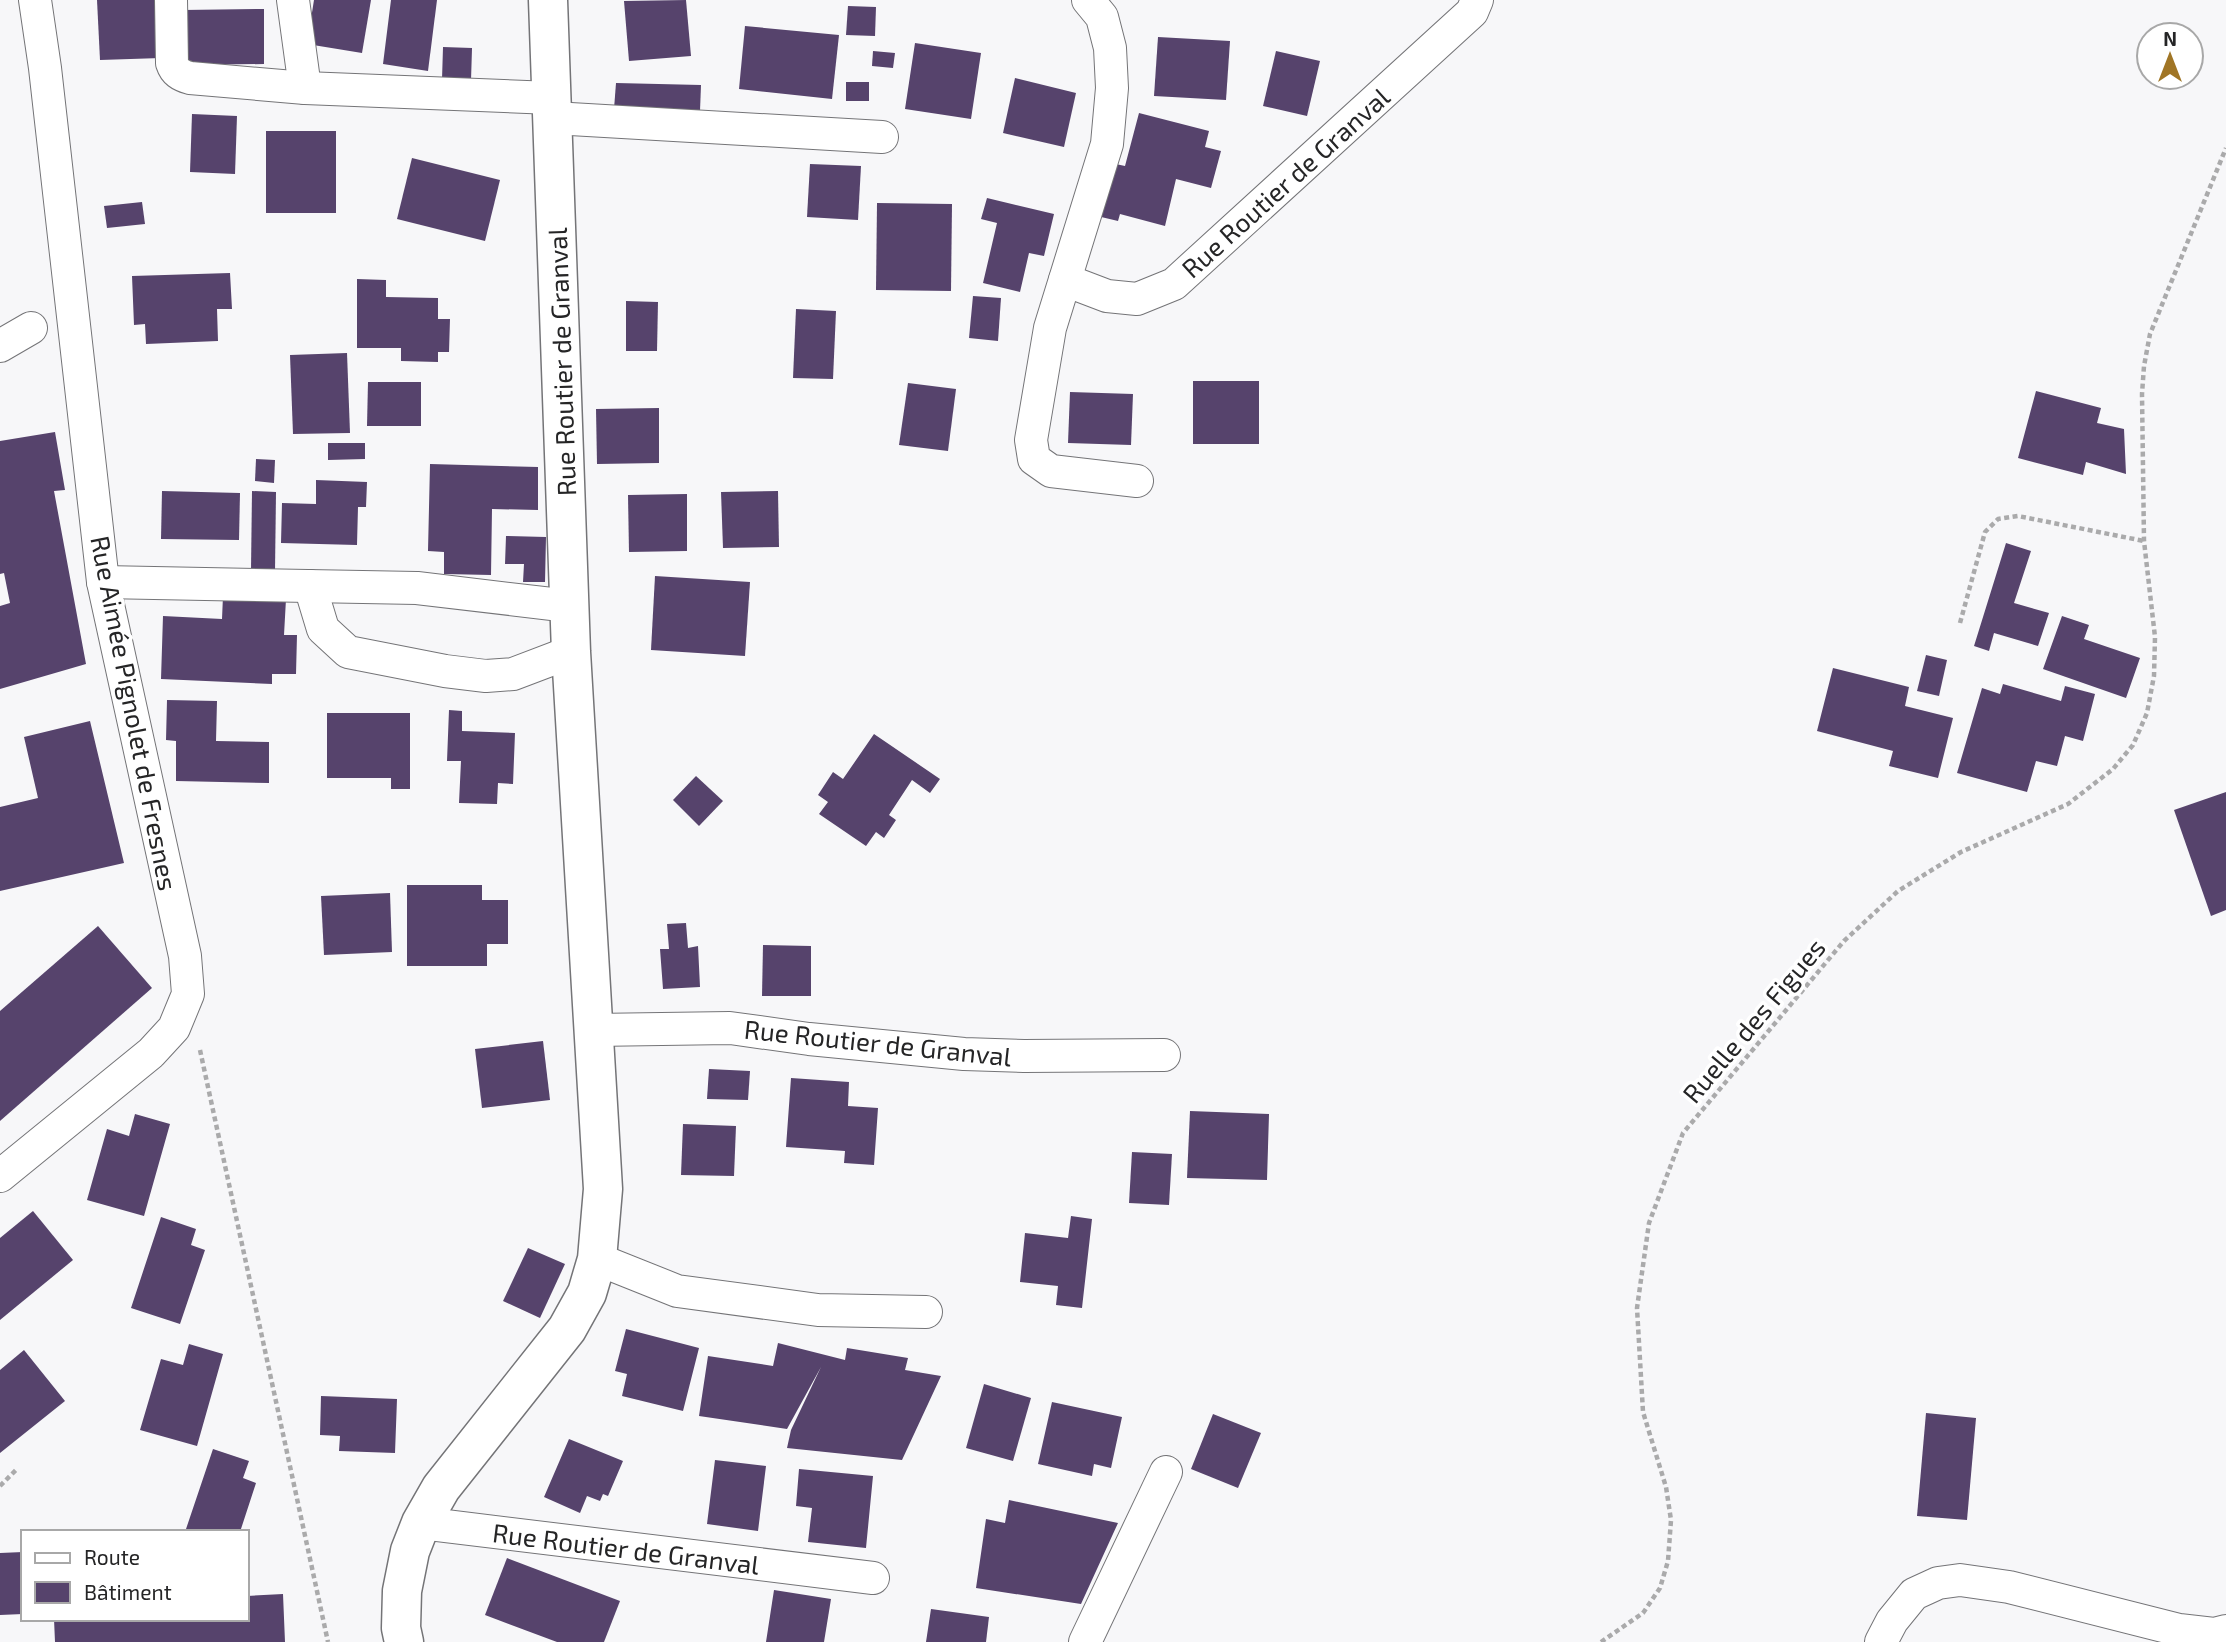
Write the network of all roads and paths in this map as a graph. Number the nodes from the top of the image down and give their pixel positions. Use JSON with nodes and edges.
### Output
{"nodes":[{"id":1,"x":35,"y":0,"type":"edge"},
{"id":2,"x":171,"y":0,"type":"edge"},
{"id":3,"x":293,"y":0,"type":"edge"},
{"id":4,"x":548,"y":0,"type":"edge"},
{"id":5,"x":1088,"y":0,"type":"edge"},
{"id":6,"x":1478,"y":0,"type":"edge"},
{"id":7,"x":305,"y":88,"type":"junction"},
{"id":8,"x":553,"y":108,"type":"junction"},
{"id":9,"x":882,"y":137,"type":"dead end"},
{"id":10,"x":2226,"y":148,"type":"edge"},
{"id":11,"x":1065,"y":280,"type":"junction"},
{"id":12,"x":31,"y":328,"type":"dead end"},
{"id":13,"x":0,"y":346,"type":"edge"},
{"id":14,"x":1137,"y":481,"type":"dead end"},
{"id":15,"x":2144,"y":541,"type":"junction"},
{"id":16,"x":103,"y":582,"type":"junction"},
{"id":17,"x":310,"y":586,"type":"junction"},
{"id":18,"x":569,"y":606,"type":"junction"},
{"id":19,"x":1960,"y":623,"type":"dead end"},
{"id":20,"x":571,"y":652,"type":"junction"},
{"id":21,"x":188,"y":995,"type":"junction"},
{"id":22,"x":593,"y":1030,"type":"junction"},
{"id":23,"x":1164,"y":1055,"type":"dead end"},
{"id":24,"x":0,"y":1176,"type":"edge"},
{"id":25,"x":597,"y":1259,"type":"junction"},
{"id":26,"x":926,"y":1312,"type":"dead end"},
{"id":27,"x":18,"y":1468,"type":"dead end"},
{"id":28,"x":1166,"y":1472,"type":"dead end"},
{"id":29,"x":0,"y":1486,"type":"edge"},
{"id":30,"x":421,"y":1522,"type":"junction"},
{"id":31,"x":873,"y":1578,"type":"dead end"},
{"id":32,"x":2226,"y":1631,"type":"edge"},
{"id":33,"x":328,"y":1642,"type":"edge"},
{"id":34,"x":404,"y":1642,"type":"edge"},
{"id":35,"x":1086,"y":1642,"type":"edge"},
{"id":36,"x":1601,"y":1642,"type":"edge"},
{"id":37,"x":1881,"y":1642,"type":"edge"}],
"edges":[{"from":1,"to":16,"type":"street","name":"Rue Aimée Pignolet de Fresnes"},
{"from":2,"to":7,"type":"street"},
{"from":3,"to":7,"type":"street"},
{"from":4,"to":8,"type":"street","name":"Rue Routier de Granval"},
{"from":5,"to":11,"type":"street"},
{"from":6,"to":11,"type":"street","name":"Rue Routier de Granval"},
{"from":7,"to":8,"type":"street"},
{"from":8,"to":9,"type":"street"},
{"from":8,"to":18,"type":"street","name":"Rue Routier de Granval"},
{"from":10,"to":15,"type":"path","name":"Ruelle des Figues"},
{"from":11,"to":14,"type":"street"},
{"from":12,"to":13,"type":"street"},
{"from":15,"to":19,"type":"path"},
{"from":15,"to":36,"type":"path","name":"Ruelle des Figues"},
{"from":16,"to":17,"type":"street"},
{"from":16,"to":21,"type":"street","name":"Rue Aimée Pignolet de Fresnes"},
{"from":17,"to":18,"type":"street"},
{"from":17,"to":20,"type":"street"},
{"from":18,"to":20,"type":"street","name":"Rue Routier de Granval"},
{"from":20,"to":22,"type":"street","name":"Rue Routier de Granval"},
{"from":21,"to":24,"type":"street","name":"Rue Aimée Pignolet de Fresnes"},
{"from":21,"to":33,"type":"path"},
{"from":22,"to":23,"type":"street","name":"Rue Routier de Granval"},
{"from":22,"to":25,"type":"street","name":"Rue Routier de Granval"},
{"from":25,"to":26,"type":"street"},
{"from":25,"to":30,"type":"street","name":"Rue Routier de Granval"},
{"from":27,"to":29,"type":"path"},
{"from":28,"to":35,"type":"street"},
{"from":30,"to":31,"type":"street","name":"Rue Routier de Granval"},
{"from":30,"to":34,"type":"street","name":"Rue Routier de Granval"},
{"from":32,"to":37,"type":"street"}]}
